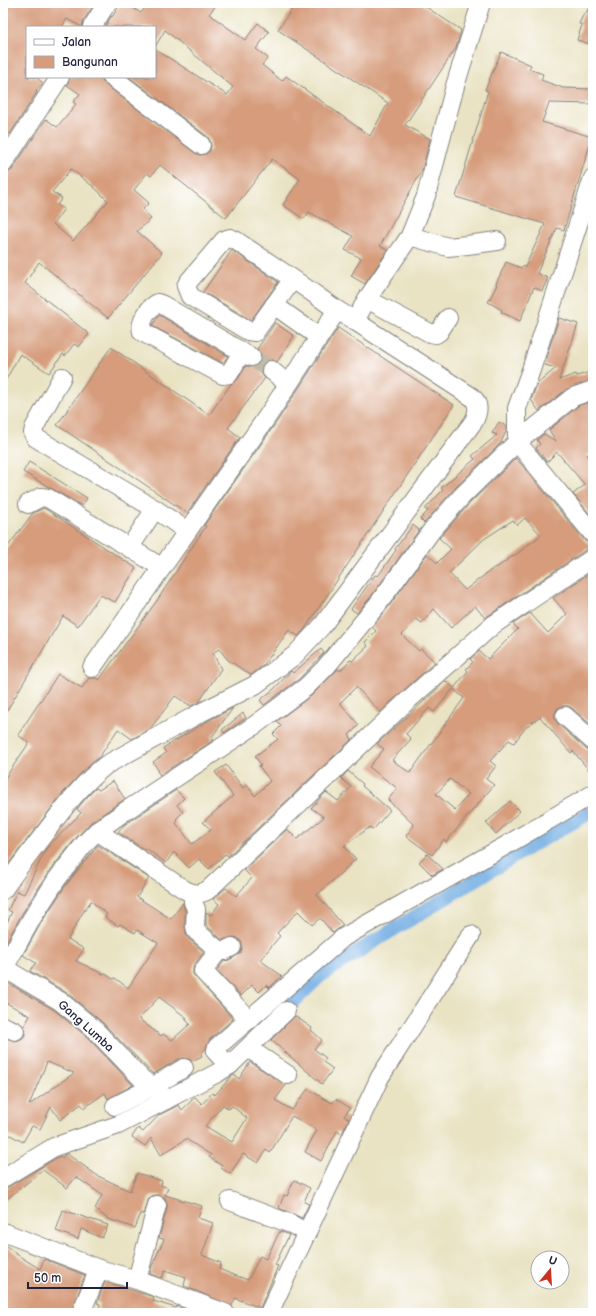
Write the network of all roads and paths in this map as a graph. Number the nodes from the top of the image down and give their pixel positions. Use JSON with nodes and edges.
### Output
{"nodes":[{"id":1,"x":107,"y":3,"type":"edge"},
{"id":2,"x":481,"y":3,"type":"edge"},
{"id":3,"x":93,"y":26,"type":"edge"},
{"id":4,"x":59,"y":78,"type":"edge"},
{"id":5,"x":113,"y":78,"type":"edge"},
{"id":6,"x":201,"y":145,"type":"dead end"},
{"id":7,"x":3,"y":164,"type":"edge"},
{"id":8,"x":593,"y":178,"type":"edge"},
{"id":9,"x":410,"y":236,"type":"junction"},
{"id":10,"x":497,"y":241,"type":"dead end"},
{"id":11,"x":293,"y":279,"type":"junction"},
{"id":12,"x":367,"y":300,"type":"junction"},
{"id":13,"x":274,"y":305,"type":"junction"},
{"id":14,"x":337,"y":310,"type":"junction"},
{"id":15,"x":448,"y":318,"type":"dead end"},
{"id":16,"x":356,"y":321,"type":"junction"},
{"id":17,"x":319,"y":338,"type":"junction"},
{"id":18,"x":247,"y":354,"type":"joint"},
{"id":19,"x":271,"y":370,"type":"tunnel mouth"},
{"id":20,"x":62,"y":377,"type":"dead end"},
{"id":21,"x":288,"y":384,"type":"junction"},
{"id":22,"x":593,"y":390,"type":"edge"},
{"id":23,"x":517,"y":442,"type":"junction"},
{"id":24,"x":28,"y":504,"type":"dead end"},
{"id":25,"x":155,"y":509,"type":"junction"},
{"id":26,"x":187,"y":531,"type":"junction"},
{"id":27,"x":593,"y":534,"type":"edge"},
{"id":28,"x":130,"y":547,"type":"junction"},
{"id":29,"x":593,"y":558,"type":"edge"},
{"id":30,"x":161,"y":567,"type":"junction"},
{"id":31,"x":92,"y":668,"type":"dead end"},
{"id":32,"x":565,"y":716,"type":"dead end"},
{"id":33,"x":593,"y":741,"type":"edge"},
{"id":34,"x":593,"y":794,"type":"edge"},
{"id":35,"x":97,"y":832,"type":"junction"},
{"id":36,"x":3,"y":890,"type":"edge"},
{"id":37,"x":193,"y":894,"type":"junction"},
{"id":38,"x":471,"y":935,"type":"dead end"},
{"id":39,"x":3,"y":969,"type":"edge"},
{"id":40,"x":286,"y":1012,"type":"dead end"},
{"id":41,"x":249,"y":1020,"type":"junction"},
{"id":42,"x":248,"y":1048,"type":"junction"},
{"id":43,"x":224,"y":1060,"type":"junction"},
{"id":44,"x":184,"y":1068,"type":"dead end"},
{"id":45,"x":288,"y":1074,"type":"dead end"},
{"id":46,"x":156,"y":1091,"type":"junction"},
{"id":47,"x":115,"y":1106,"type":"dead end"},
{"id":48,"x":3,"y":1178,"type":"edge"},
{"id":49,"x":230,"y":1201,"type":"dead end"},
{"id":50,"x":157,"y":1205,"type":"dead end"},
{"id":51,"x":3,"y":1232,"type":"edge"},
{"id":52,"x":307,"y":1233,"type":"junction"},
{"id":53,"x":99,"y":1269,"type":"junction"},
{"id":54,"x":137,"y":1280,"type":"junction"},
{"id":55,"x":81,"y":1313,"type":"edge"},
{"id":56,"x":226,"y":1313,"type":"edge"},
{"id":57,"x":269,"y":1313,"type":"edge"}],
"edges":[{"from":1,"to":3,"type":"street"},
{"from":2,"to":9,"type":"street"},
{"from":4,"to":7,"type":"street"},
{"from":5,"to":6,"type":"street"},
{"from":8,"to":23,"type":"street"},
{"from":9,"to":10,"type":"street"},
{"from":9,"to":12,"type":"street"},
{"from":11,"to":13,"type":"street"},
{"from":11,"to":13,"type":"street"},
{"from":11,"to":14,"type":"street"},
{"from":12,"to":15,"type":"street"},
{"from":12,"to":16,"type":"street"},
{"from":13,"to":17,"type":"street"},
{"from":14,"to":16,"type":"street"},
{"from":14,"to":17,"type":"street"},
{"from":16,"to":36,"type":"street"},
{"from":17,"to":21,"type":"street"},
{"from":18,"to":18,"type":"street"},
{"from":19,"to":21,"type":"street"},
{"from":20,"to":25,"type":"street"},
{"from":21,"to":26,"type":"street"},
{"from":22,"to":23,"type":"street"},
{"from":23,"to":27,"type":"street"},
{"from":23,"to":35,"type":"street"},
{"from":24,"to":28,"type":"street"},
{"from":25,"to":26,"type":"street"},
{"from":25,"to":28,"type":"street"},
{"from":26,"to":30,"type":"street"},
{"from":28,"to":30,"type":"street"},
{"from":29,"to":37,"type":"street"},
{"from":30,"to":31,"type":"street"},
{"from":32,"to":33,"type":"street"},
{"from":34,"to":41,"type":"street"},
{"from":35,"to":37,"type":"street"},
{"from":35,"to":39,"type":"street"},
{"from":37,"to":41,"type":"street"},
{"from":38,"to":52,"type":"street"},
{"from":39,"to":46,"type":"street","name":"Gang Lumba"},
{"from":40,"to":42,"type":"street"},
{"from":41,"to":43,"type":"street"},
{"from":42,"to":43,"type":"street"},
{"from":42,"to":45,"type":"street"},
{"from":43,"to":46,"type":"street"},
{"from":44,"to":46,"type":"street"},
{"from":46,"to":47,"type":"street"},
{"from":46,"to":48,"type":"street"},
{"from":49,"to":52,"type":"street"},
{"from":50,"to":54,"type":"street"},
{"from":51,"to":53,"type":"street"},
{"from":52,"to":57,"type":"street"},
{"from":53,"to":54,"type":"street"},
{"from":53,"to":55,"type":"street"},
{"from":54,"to":56,"type":"street"}]}
